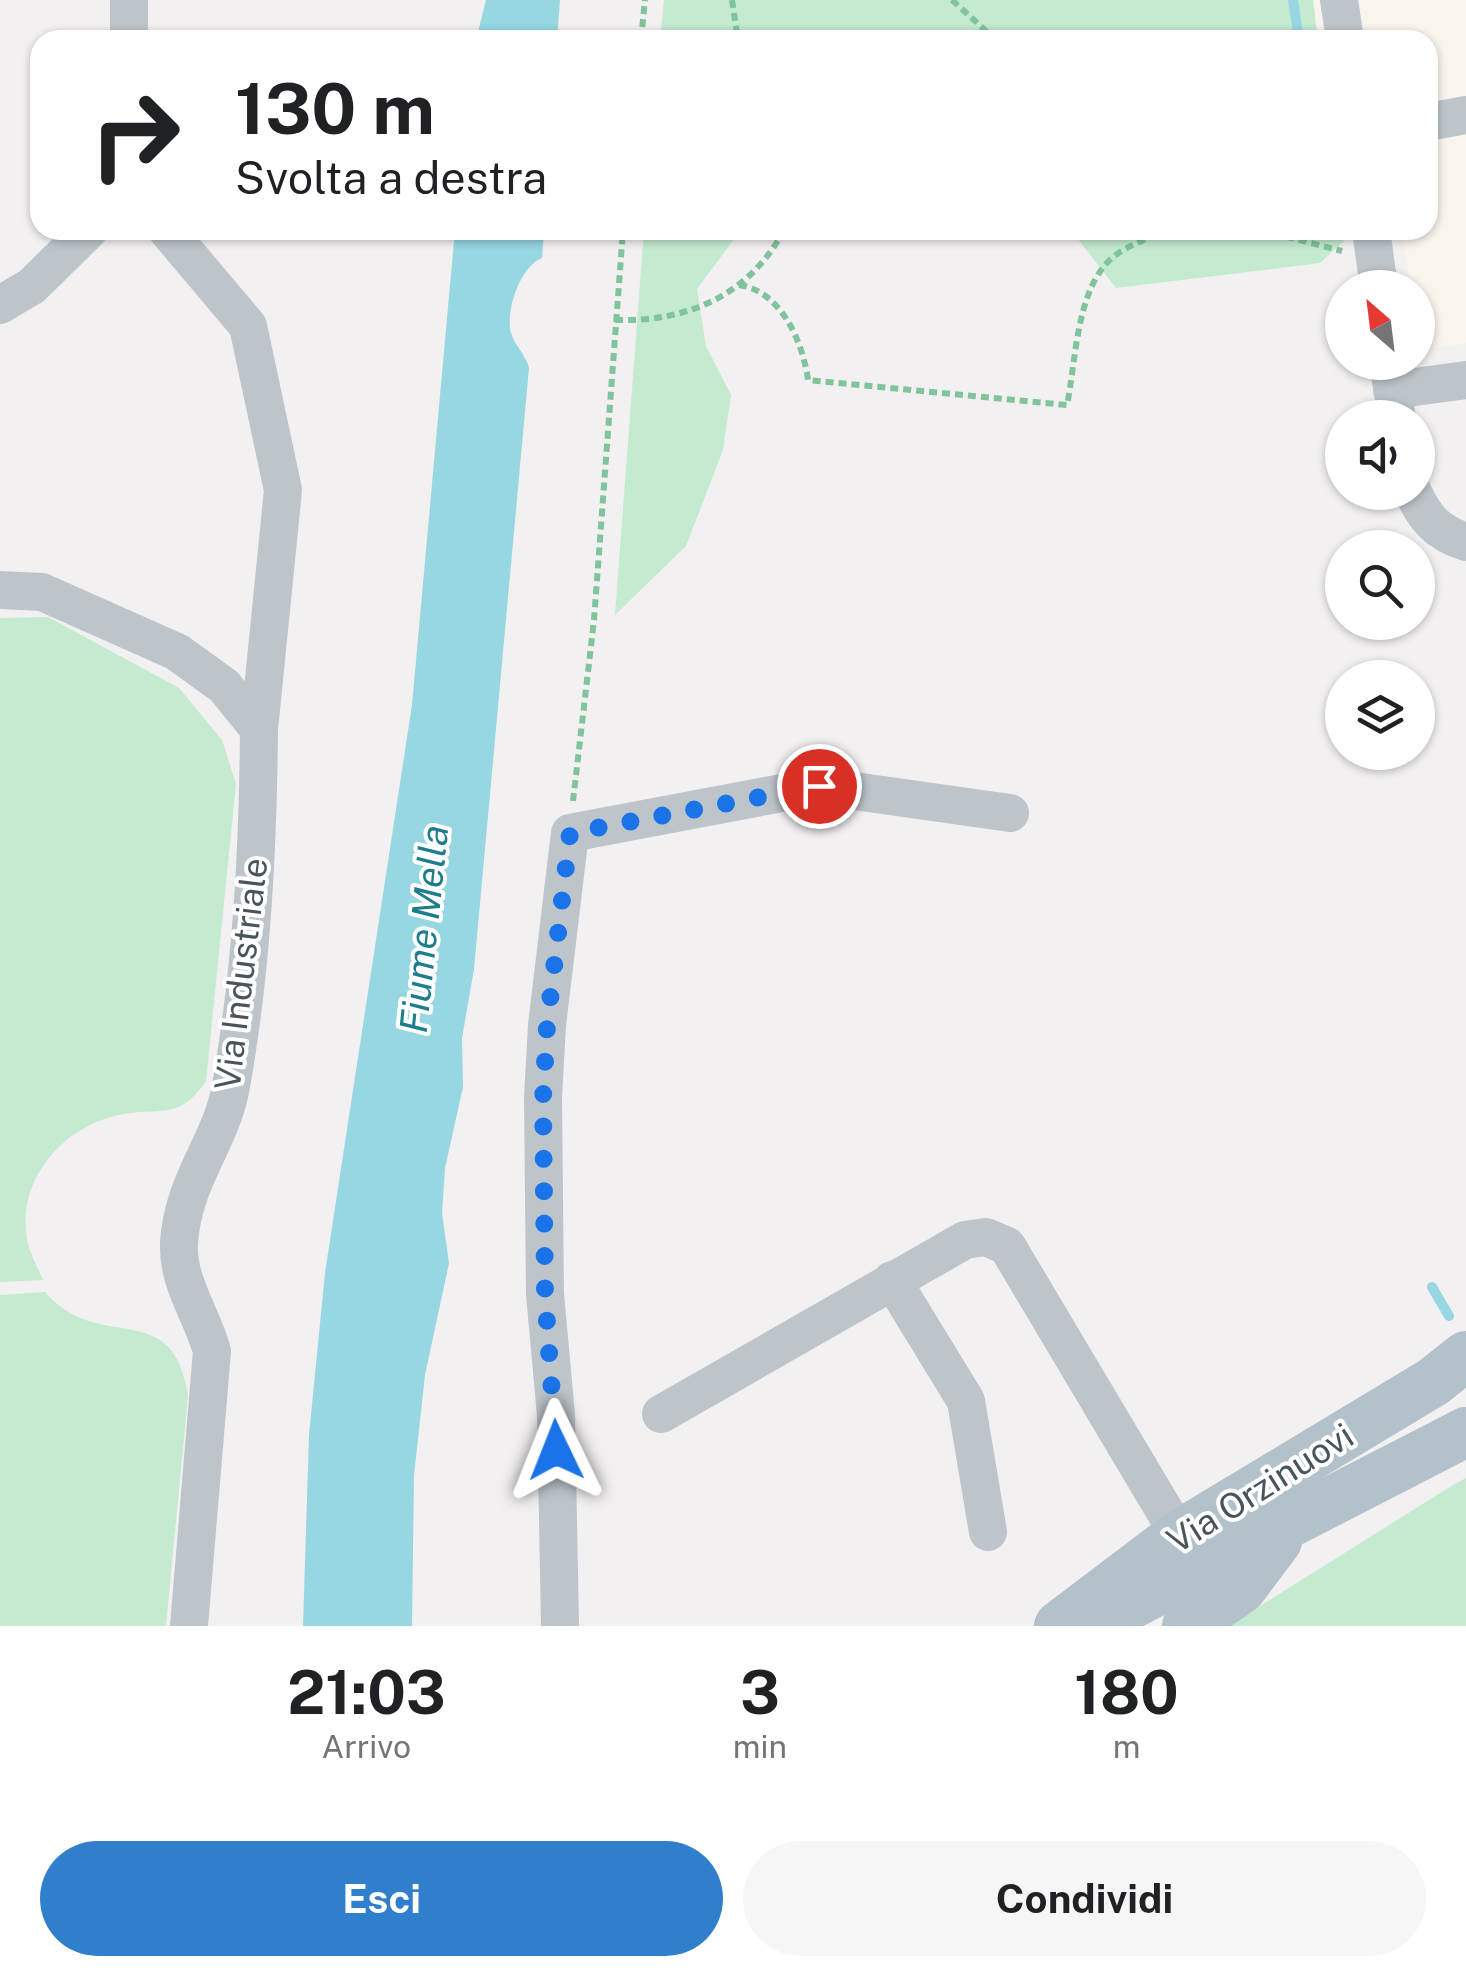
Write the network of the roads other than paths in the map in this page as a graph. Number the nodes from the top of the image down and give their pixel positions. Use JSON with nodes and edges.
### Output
{"nodes":[{"id":1,"x":129,"y":0,"type":"edge"},
{"id":2,"x":1339,"y":0,"type":"edge"},
{"id":3,"x":129,"y":30,"type":"edge"},
{"id":4,"x":1343,"y":30,"type":"edge"},
{"id":5,"x":1466,"y":115,"type":"edge"},
{"id":6,"x":1438,"y":120,"type":"edge"},
{"id":7,"x":79,"y":240,"type":"edge"},
{"id":8,"x":175,"y":240,"type":"edge"},
{"id":9,"x":0,"y":305,"type":"edge"},
{"id":10,"x":1466,"y":380,"type":"edge"},
{"id":11,"x":1393,"y":390,"type":"edge"},
{"id":12,"x":1421,"y":510,"type":"edge"},
{"id":13,"x":1466,"y":542,"type":"edge"},
{"id":14,"x":0,"y":590,"type":"edge"},
{"id":15,"x":260,"y":729,"type":"junction"},
{"id":16,"x":1010,"y":812,"type":"dead end"},
{"id":17,"x":892,"y":1280,"type":"junction"},
{"id":18,"x":1466,"y":1356,"type":"edge"},
{"id":19,"x":661,"y":1414,"type":"dead end"},
{"id":20,"x":1466,"y":1432,"type":"edge"},
{"id":21,"x":1286,"y":1528,"type":"junction"},
{"id":22,"x":988,"y":1532,"type":"dead end"},
{"id":23,"x":1179,"y":1535,"type":"junction"},
{"id":24,"x":188,"y":1626,"type":"edge"},
{"id":25,"x":560,"y":1626,"type":"edge"},
{"id":26,"x":1060,"y":1626,"type":"edge"},
{"id":27,"x":1088,"y":1626,"type":"edge"},
{"id":28,"x":1150,"y":1626,"type":"edge"},
{"id":29,"x":1187,"y":1626,"type":"edge"}],
"edges":[{"from":1,"to":3,"type":"street"},
{"from":2,"to":4,"type":"street"},
{"from":5,"to":6,"type":"street"},
{"from":7,"to":9,"type":"street"},
{"from":8,"to":15,"type":"street","name":"Via Industriale"},
{"from":10,"to":11,"type":"street"},
{"from":12,"to":13,"type":"street"},
{"from":14,"to":15,"type":"street"},
{"from":15,"to":24,"type":"street","name":"Via Industriale"},
{"from":16,"to":25,"type":"street"},
{"from":17,"to":19,"type":"street"},
{"from":17,"to":22,"type":"street"},
{"from":17,"to":23,"type":"street"},
{"from":18,"to":23,"type":"main road","name":"Via Orzinuovi"},
{"from":20,"to":21,"type":"main road","name":"Via Orzinuovi"},
{"from":21,"to":27,"type":"main road","name":"Via Orzinuovi"},
{"from":21,"to":28,"type":"main road"},
{"from":21,"to":29,"type":"main road"},
{"from":23,"to":26,"type":"main road","name":"Via Orzinuovi"}]}
